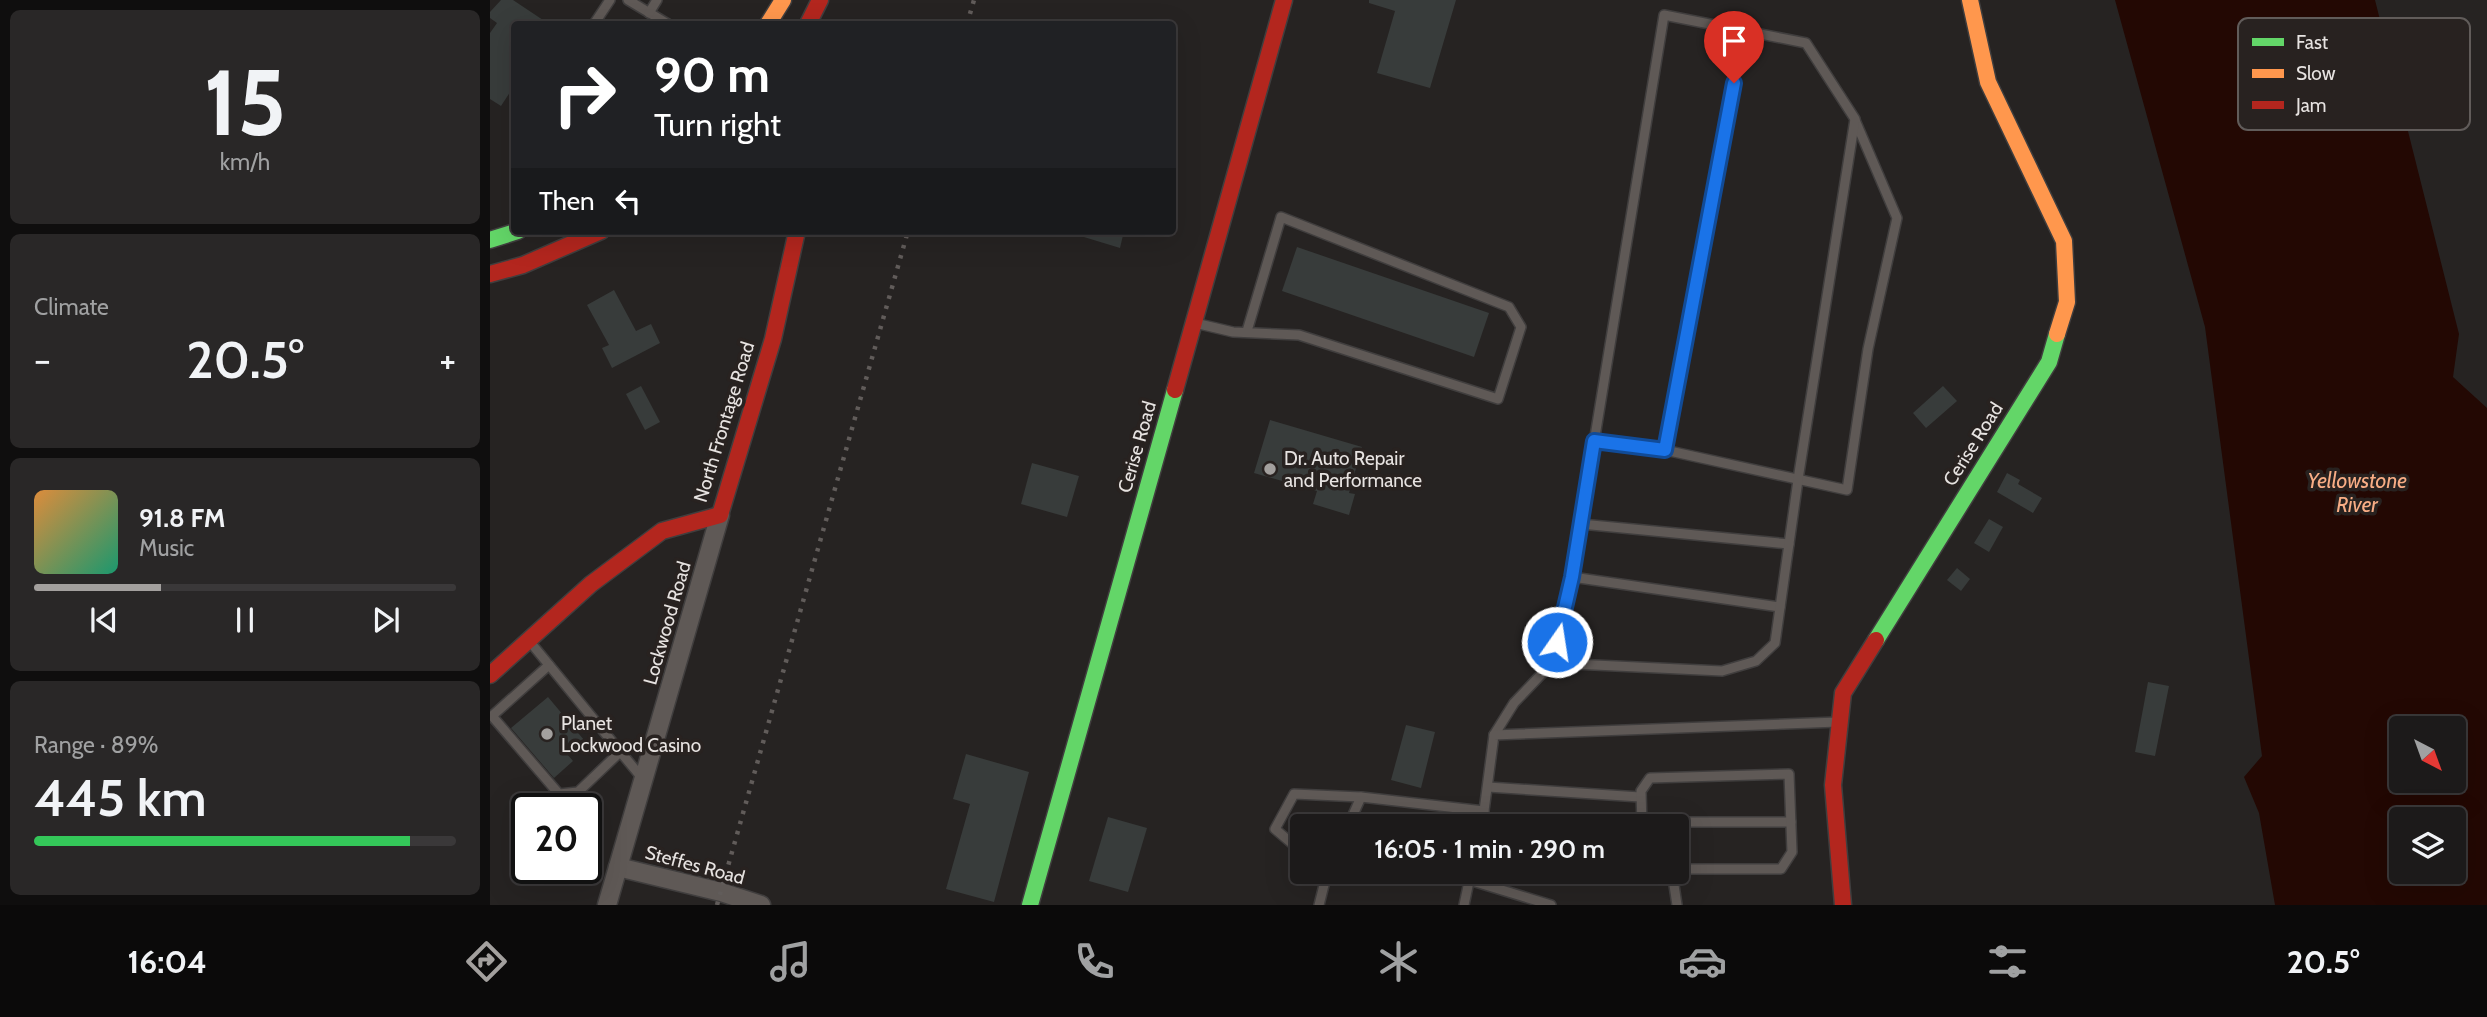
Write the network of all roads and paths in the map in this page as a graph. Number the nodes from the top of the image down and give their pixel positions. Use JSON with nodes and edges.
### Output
{"nodes":[{"id":1,"x":610,"y":0,"type":"edge"},
{"id":2,"x":628,"y":0,"type":"edge"},
{"id":3,"x":657,"y":0,"type":"edge"},
{"id":4,"x":783,"y":0,"type":"edge"},
{"id":5,"x":820,"y":0,"type":"edge"},
{"id":6,"x":1284,"y":0,"type":"edge"},
{"id":7,"x":1970,"y":0,"type":"edge"},
{"id":8,"x":649,"y":13,"type":"junction"},
{"id":9,"x":596,"y":21,"type":"edge"},
{"id":10,"x":663,"y":21,"type":"edge"},
{"id":11,"x":770,"y":21,"type":"edge"},
{"id":12,"x":810,"y":21,"type":"edge"},
{"id":13,"x":1743,"y":31,"type":"junction"},
{"id":14,"x":1855,"y":119,"type":"junction"},
{"id":15,"x":511,"y":233,"type":"edge"},
{"id":16,"x":592,"y":235,"type":"edge"},
{"id":17,"x":796,"y":235,"type":"edge"},
{"id":18,"x":490,"y":240,"type":"edge"},
{"id":19,"x":490,"y":274,"type":"edge"},
{"id":20,"x":1193,"y":323,"type":"junction"},
{"id":21,"x":1248,"y":331,"type":"junction"},
{"id":22,"x":1594,"y":441,"type":"junction"},
{"id":23,"x":1665,"y":450,"type":"junction"},
{"id":24,"x":1798,"y":478,"type":"junction"},
{"id":25,"x":720,"y":515,"type":"junction"},
{"id":26,"x":1581,"y":524,"type":"junction"},
{"id":27,"x":1789,"y":544,"type":"junction"},
{"id":28,"x":1572,"y":577,"type":"junction"},
{"id":29,"x":1780,"y":607,"type":"junction"},
{"id":30,"x":529,"y":640,"type":"junction"},
{"id":31,"x":1552,"y":663,"type":"junction"},
{"id":32,"x":550,"y":665,"type":"junction"},
{"id":33,"x":490,"y":675,"type":"edge"},
{"id":34,"x":1840,"y":722,"type":"junction"},
{"id":35,"x":1494,"y":735,"type":"junction"},
{"id":36,"x":621,"y":751,"type":"junction"},
{"id":37,"x":643,"y":779,"type":"junction"},
{"id":38,"x":1488,"y":787,"type":"junction"},
{"id":39,"x":1361,"y":797,"type":"junction"},
{"id":40,"x":1640,"y":797,"type":"junction"},
{"id":41,"x":1484,"y":811,"type":"junction"},
{"id":42,"x":1353,"y":814,"type":"edge"},
{"id":43,"x":1484,"y":814,"type":"edge"},
{"id":44,"x":1641,"y":814,"type":"edge"},
{"id":45,"x":1791,"y":822,"type":"junction"},
{"id":46,"x":1689,"y":823,"type":"edge"},
{"id":47,"x":1290,"y":842,"type":"edge"},
{"id":48,"x":618,"y":867,"type":"junction"},
{"id":49,"x":1689,"y":870,"type":"edge"},
{"id":50,"x":1324,"y":884,"type":"edge"},
{"id":51,"x":1468,"y":884,"type":"edge"},
{"id":52,"x":1492,"y":884,"type":"edge"},
{"id":53,"x":1675,"y":884,"type":"edge"},
{"id":54,"x":607,"y":905,"type":"edge"},
{"id":55,"x":761,"y":905,"type":"edge"},
{"id":56,"x":1030,"y":905,"type":"edge"},
{"id":57,"x":1319,"y":905,"type":"edge"},
{"id":58,"x":1464,"y":905,"type":"edge"},
{"id":59,"x":1551,"y":905,"type":"edge"},
{"id":60,"x":1677,"y":905,"type":"edge"},
{"id":61,"x":1843,"y":905,"type":"edge"}],
"edges":[{"from":1,"to":9,"type":"lane"},
{"from":2,"to":8,"type":"lane"},
{"from":3,"to":8,"type":"lane"},
{"from":4,"to":11,"type":"main road"},
{"from":5,"to":12,"type":"main road"},
{"from":6,"to":20,"type":"main road","name":"Cerise Road"},
{"from":7,"to":34,"type":"main road","name":"Cerise Road"},
{"from":8,"to":10,"type":"lane"},
{"from":13,"to":14,"type":"lane"},
{"from":13,"to":22,"type":"lane"},
{"from":13,"to":23,"type":"lane"},
{"from":14,"to":24,"type":"lane"},
{"from":14,"to":24,"type":"lane"},
{"from":15,"to":18,"type":"main road"},
{"from":16,"to":19,"type":"main road"},
{"from":17,"to":25,"type":"main road","name":"North Frontage Road"},
{"from":20,"to":21,"type":"lane"},
{"from":20,"to":56,"type":"main road","name":"Cerise Road"},
{"from":21,"to":21,"type":"lane"},
{"from":22,"to":23,"type":"lane"},
{"from":22,"to":26,"type":"lane"},
{"from":23,"to":24,"type":"lane"},
{"from":24,"to":27,"type":"lane"},
{"from":25,"to":30,"type":"main road","name":"North Frontage Road"},
{"from":25,"to":37,"type":"street","name":"Lockwood Road"},
{"from":26,"to":27,"type":"lane"},
{"from":26,"to":28,"type":"lane"},
{"from":27,"to":29,"type":"lane"},
{"from":28,"to":29,"type":"lane"},
{"from":28,"to":31,"type":"lane"},
{"from":29,"to":31,"type":"lane"},
{"from":30,"to":32,"type":"lane"},
{"from":30,"to":33,"type":"main road","name":"North Frontage Road"},
{"from":31,"to":35,"type":"lane"},
{"from":32,"to":36,"type":"lane"},
{"from":32,"to":36,"type":"lane"},
{"from":34,"to":35,"type":"lane"},
{"from":34,"to":61,"type":"main road","name":"Cerise Road"},
{"from":35,"to":38,"type":"lane"},
{"from":36,"to":37,"type":"lane"},
{"from":37,"to":48,"type":"street","name":"Lockwood Road"},
{"from":38,"to":40,"type":"lane"},
{"from":38,"to":41,"type":"lane"},
{"from":39,"to":41,"type":"lane"},
{"from":39,"to":42,"type":"lane"},
{"from":39,"to":47,"type":"lane"},
{"from":40,"to":44,"type":"lane"},
{"from":40,"to":45,"type":"lane"},
{"from":41,"to":43,"type":"lane"},
{"from":45,"to":46,"type":"lane"},
{"from":45,"to":49,"type":"lane"},
{"from":48,"to":54,"type":"street","name":"Lockwood Road"},
{"from":48,"to":55,"type":"street","name":"Steffes Road"},
{"from":50,"to":57,"type":"lane"},
{"from":51,"to":58,"type":"lane"},
{"from":52,"to":59,"type":"lane"},
{"from":53,"to":60,"type":"lane"}]}
